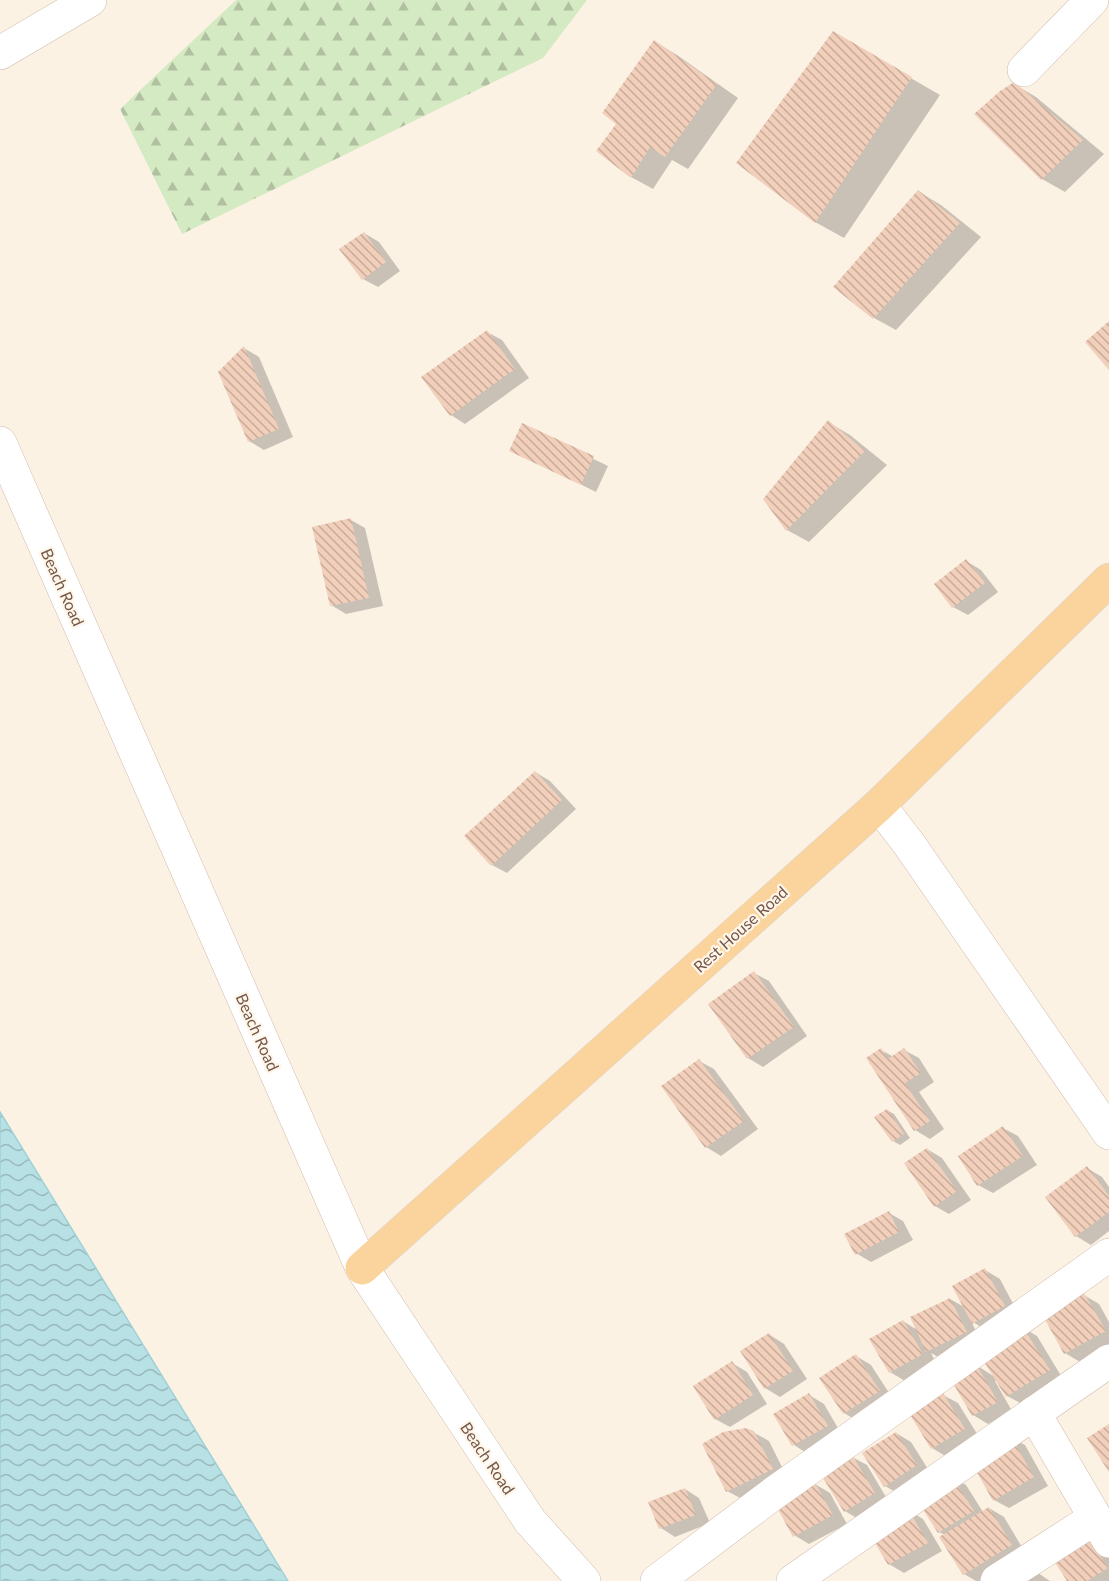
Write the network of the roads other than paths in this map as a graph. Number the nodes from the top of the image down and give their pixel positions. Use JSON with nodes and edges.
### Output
{"nodes":[{"id":1,"x":90,"y":0,"type":"edge"},
{"id":2,"x":1092,"y":0,"type":"edge"},
{"id":3,"x":0,"y":53,"type":"edge"},
{"id":4,"x":1024,"y":70,"type":"dead end"},
{"id":5,"x":0,"y":443,"type":"edge"},
{"id":6,"x":1109,"y":580,"type":"edge"},
{"id":7,"x":879,"y":805,"type":"junction"},
{"id":8,"x":1109,"y":1133,"type":"edge"},
{"id":9,"x":1109,"y":1254,"type":"edge"},
{"id":10,"x":362,"y":1268,"type":"junction"},
{"id":11,"x":1109,"y":1361,"type":"edge"},
{"id":12,"x":1034,"y":1413,"type":"junction"},
{"id":13,"x":1102,"y":1530,"type":"edge"},
{"id":14,"x":584,"y":1581,"type":"edge"},
{"id":15,"x":657,"y":1581,"type":"edge"},
{"id":16,"x":793,"y":1581,"type":"edge"},
{"id":17,"x":997,"y":1581,"type":"edge"}],
"edges":[{"from":1,"to":3,"type":"street"},
{"from":2,"to":4,"type":"street"},
{"from":5,"to":10,"type":"street","name":"Beach Road"},
{"from":6,"to":7,"type":"main road","name":"Rest House Road"},
{"from":7,"to":8,"type":"street"},
{"from":7,"to":10,"type":"main road","name":"Rest House Road"},
{"from":9,"to":15,"type":"street"},
{"from":10,"to":14,"type":"street","name":"Beach Road"},
{"from":11,"to":12,"type":"street"},
{"from":12,"to":13,"type":"street"},
{"from":12,"to":16,"type":"street"},
{"from":13,"to":17,"type":"street"}]}
